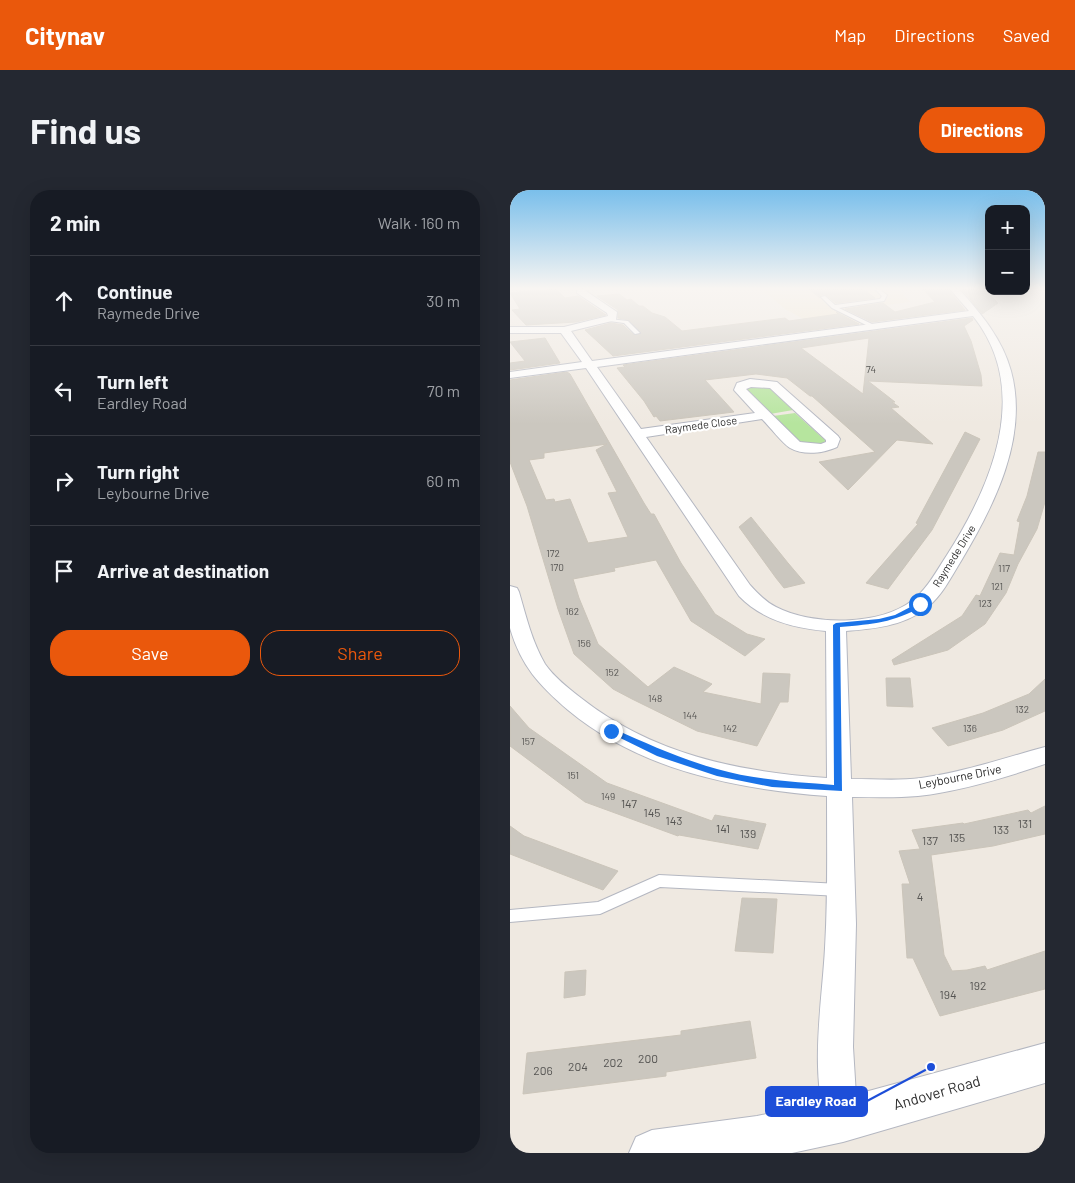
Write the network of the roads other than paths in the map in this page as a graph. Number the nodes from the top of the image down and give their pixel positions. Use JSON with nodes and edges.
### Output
{"nodes":[{"id":1,"x":567,"y":334,"type":"edge"},
{"id":2,"x":813,"y":334,"type":"edge"},
{"id":3,"x":989,"y":334,"type":"edge"},
{"id":4,"x":589,"y":364,"type":"junction"},
{"id":5,"x":510,"y":375,"type":"edge"},
{"id":6,"x":766,"y":416,"type":"junction"},
{"id":7,"x":637,"y":434,"type":"junction"},
{"id":8,"x":510,"y":592,"type":"edge"},
{"id":9,"x":836,"y":625,"type":"junction"},
{"id":10,"x":1045,"y":755,"type":"edge"},
{"id":11,"x":839,"y":788,"type":"junction"},
{"id":12,"x":840,"y":890,"type":"junction"},
{"id":13,"x":510,"y":916,"type":"edge"},
{"id":14,"x":1045,"y":1063,"type":"edge"},
{"id":15,"x":844,"y":1120,"type":"junction"},
{"id":16,"x":652,"y":1153,"type":"edge"}],
"edges":[{"from":1,"to":4,"type":"street","name":"Raymede Drive"},
{"from":2,"to":4,"type":"street"},
{"from":3,"to":9,"type":"street","name":"Raymede Drive"},
{"from":4,"to":5,"type":"street"},
{"from":4,"to":7,"type":"street","name":"Raymede Drive"},
{"from":6,"to":6,"type":"street"},
{"from":6,"to":7,"type":"street","name":"Raymede Close"},
{"from":7,"to":9,"type":"street","name":"Raymede Drive"},
{"from":8,"to":11,"type":"street","name":"Leybourne Drive"},
{"from":9,"to":11,"type":"street"},
{"from":10,"to":11,"type":"street","name":"Leybourne Drive"},
{"from":11,"to":12,"type":"street"},
{"from":12,"to":13,"type":"lane"},
{"from":12,"to":15,"type":"street"},
{"from":14,"to":15,"type":"street","name":"Andover Road"},
{"from":15,"to":16,"type":"street","name":"Andover Road"}]}
